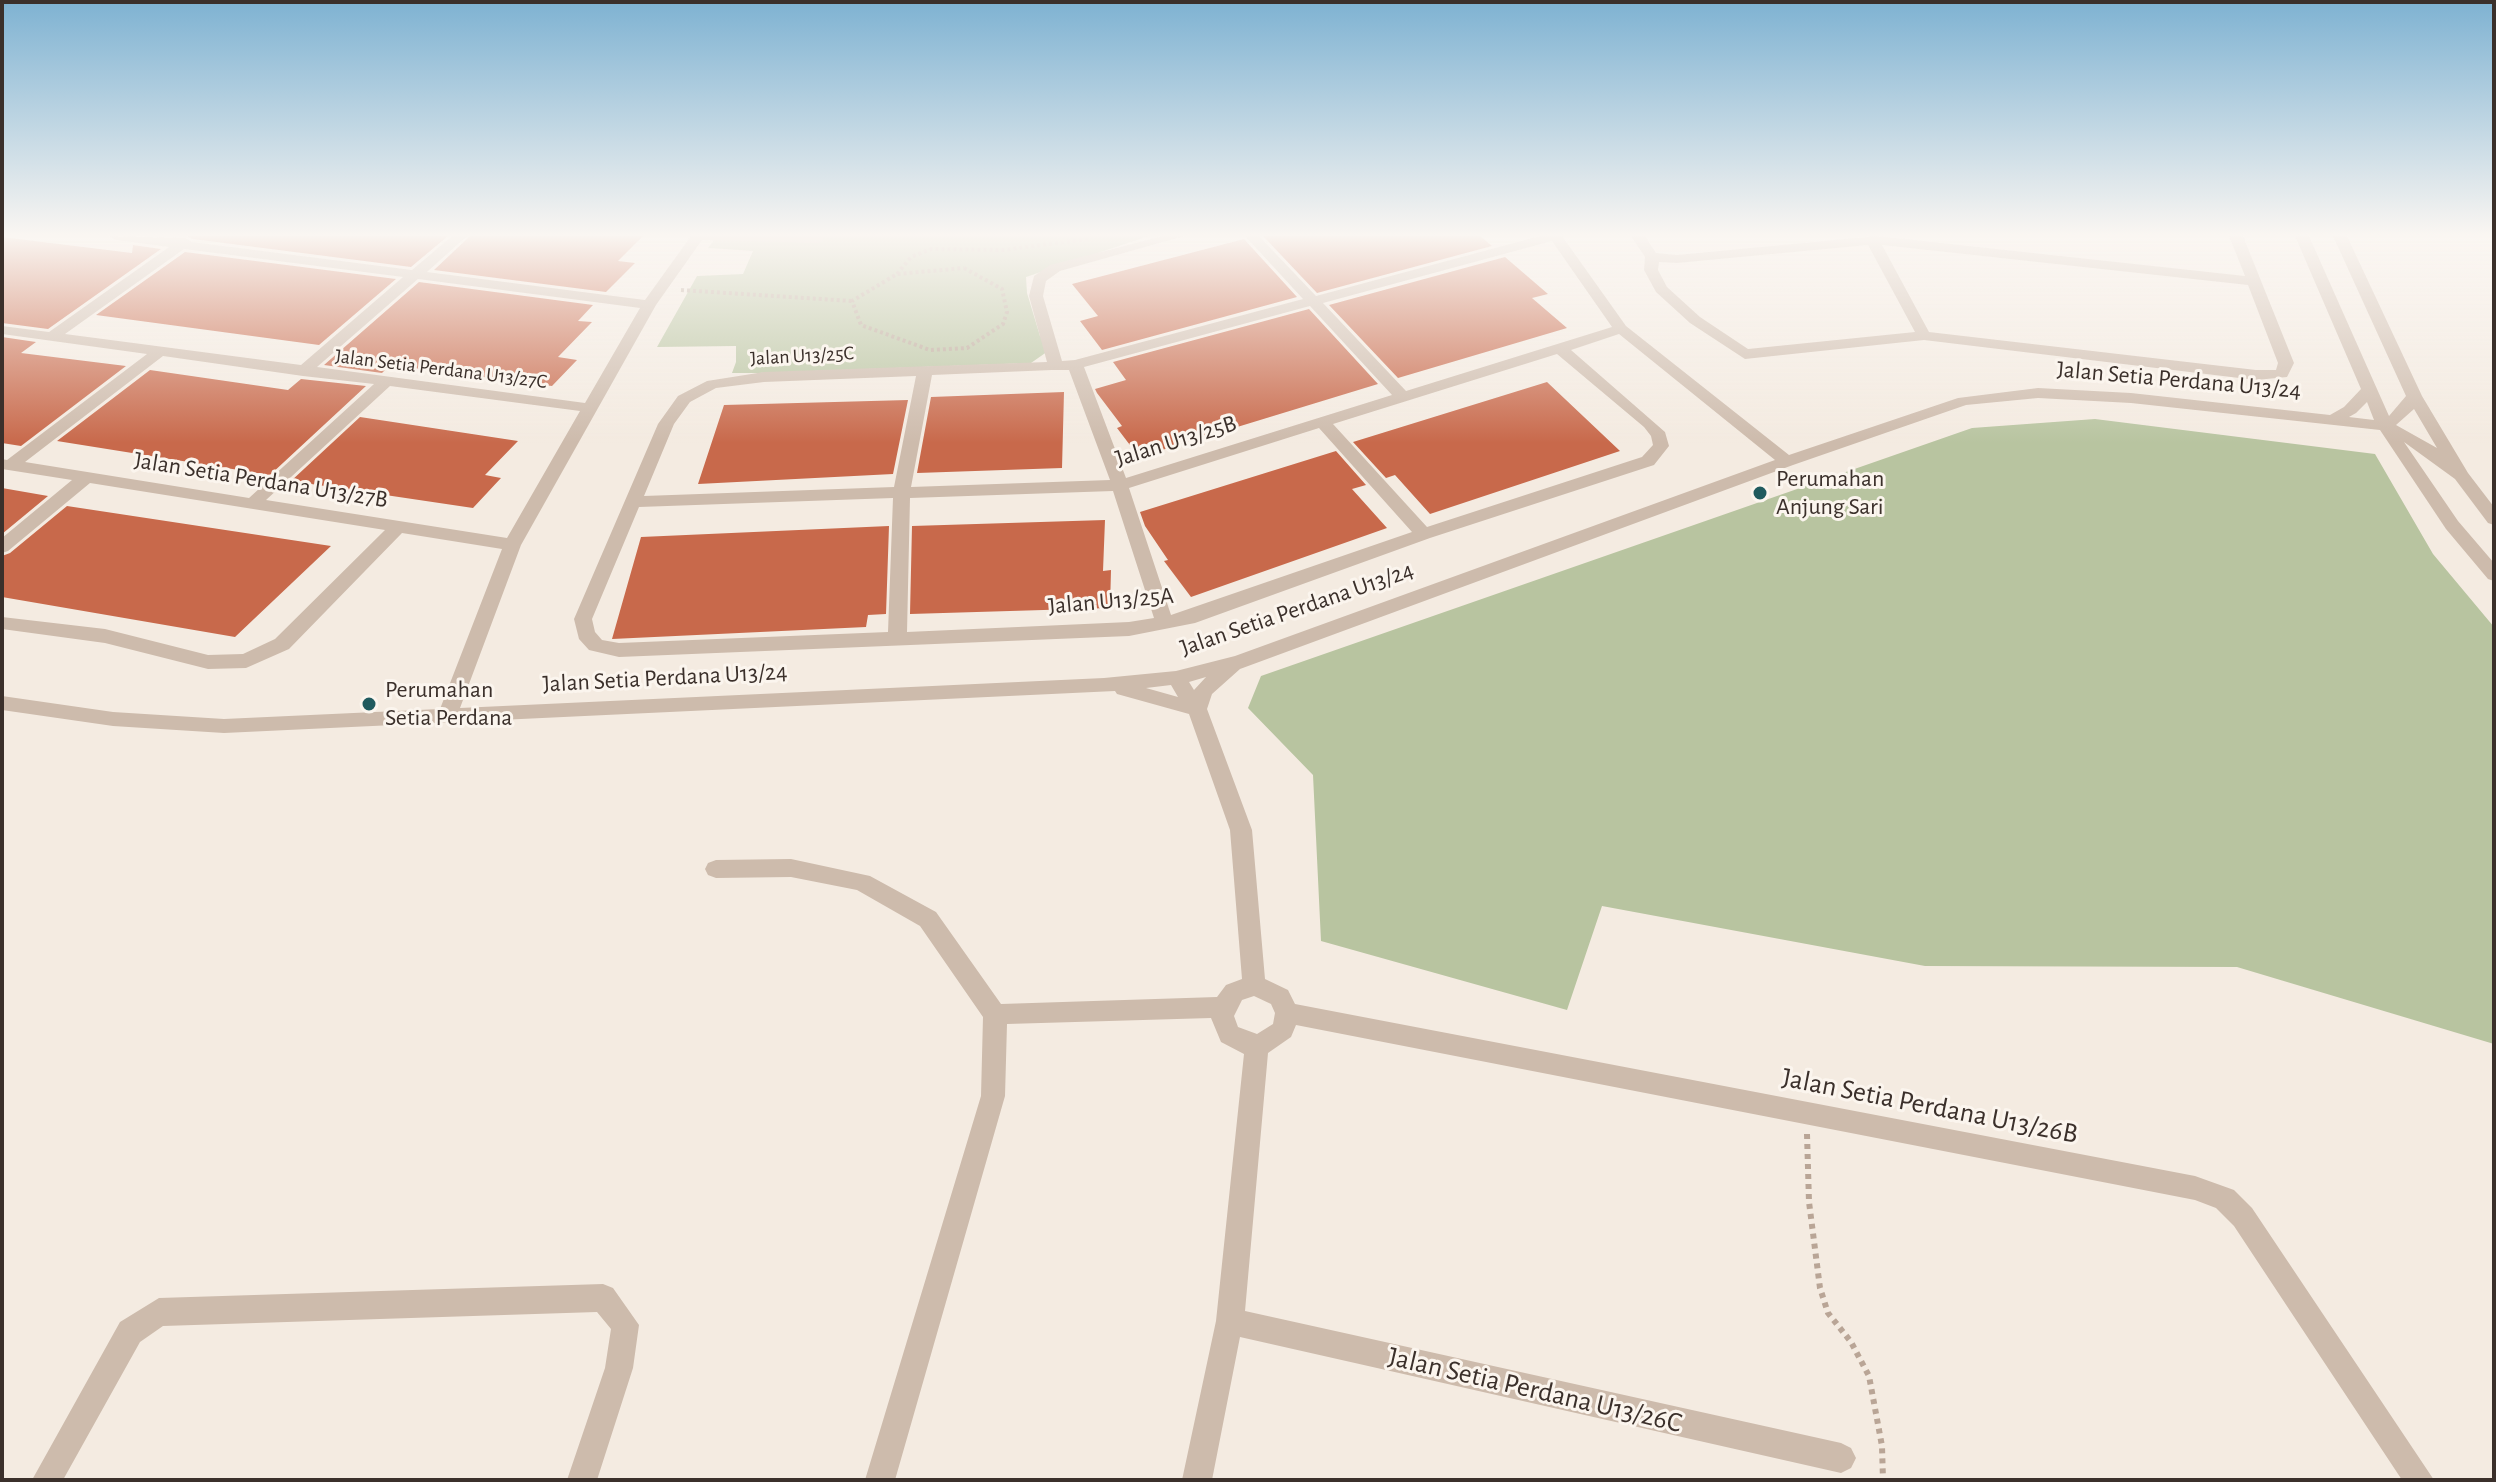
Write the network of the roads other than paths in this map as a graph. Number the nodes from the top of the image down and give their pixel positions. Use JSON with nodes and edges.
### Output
{"nodes":[{"id":1,"x":96,"y":305,"type":"edge"},
{"id":2,"x":378,"y":305,"type":"edge"},
{"id":3,"x":649,"y":305,"type":"edge"},
{"id":4,"x":1039,"y":305,"type":"edge"},
{"id":5,"x":1299,"y":305,"type":"edge"},
{"id":6,"x":1319,"y":305,"type":"edge"},
{"id":7,"x":1604,"y":305,"type":"edge"},
{"id":8,"x":1679,"y":305,"type":"edge"},
{"id":9,"x":1907,"y":305,"type":"edge"},
{"id":10,"x":2263,"y":305,"type":"edge"},
{"id":11,"x":2332,"y":305,"type":"edge"},
{"id":12,"x":2372,"y":305,"type":"edge"},
{"id":13,"x":1621,"y":329,"type":"junction"},
{"id":14,"x":2,"y":330,"type":"edge"},
{"id":15,"x":1924,"y":336,"type":"junction"},
{"id":16,"x":51,"y":337,"type":"junction"},
{"id":17,"x":1561,"y":349,"type":"junction"},
{"id":18,"x":159,"y":352,"type":"junction"},
{"id":19,"x":1075,"y":365,"type":"junction"},
{"id":20,"x":1056,"y":367,"type":"junction"},
{"id":21,"x":925,"y":370,"type":"junction"},
{"id":22,"x":303,"y":371,"type":"junction"},
{"id":23,"x":384,"y":383,"type":"junction"},
{"id":24,"x":2369,"y":390,"type":"junction"},
{"id":25,"x":1402,"y":396,"type":"junction"},
{"id":26,"x":2414,"y":396,"type":"junction"},
{"id":27,"x":590,"y":408,"type":"junction"},
{"id":28,"x":2333,"y":420,"type":"junction"},
{"id":29,"x":1321,"y":421,"type":"junction"},
{"id":30,"x":2385,"y":426,"type":"junction"},
{"id":31,"x":1755,"y":435,"type":"junction"},
{"id":32,"x":1840,"y":443,"type":"junction"},
{"id":33,"x":1787,"y":461,"type":"junction"},
{"id":34,"x":2408,"y":461,"type":"junction"},
{"id":35,"x":6,"y":464,"type":"edge"},
{"id":36,"x":2461,"y":475,"type":"junction"},
{"id":37,"x":87,"y":477,"type":"junction"},
{"id":38,"x":1743,"y":477,"type":"junction"},
{"id":39,"x":1120,"y":485,"type":"junction"},
{"id":40,"x":902,"y":492,"type":"junction"},
{"id":41,"x":254,"y":502,"type":"junction"},
{"id":42,"x":631,"y":502,"type":"junction"},
{"id":43,"x":2494,"y":519,"type":"edge"},
{"id":44,"x":399,"y":526,"type":"junction"},
{"id":45,"x":1424,"y":534,"type":"junction"},
{"id":46,"x":512,"y":545,"type":"junction"},
{"id":47,"x":2,"y":547,"type":"edge"},
{"id":48,"x":2494,"y":575,"type":"edge"},
{"id":49,"x":2,"y":623,"type":"edge"},
{"id":50,"x":1165,"y":623,"type":"junction"},
{"id":51,"x":897,"y":638,"type":"junction"},
{"id":52,"x":1239,"y":662,"type":"junction"},
{"id":53,"x":1176,"y":678,"type":"junction"},
{"id":54,"x":1104,"y":685,"type":"junction"},
{"id":55,"x":2,"y":703,"type":"edge"},
{"id":56,"x":1197,"y":709,"type":"junction"},
{"id":57,"x":447,"y":715,"type":"junction"},
{"id":58,"x":716,"y":869,"type":"dead end"},
{"id":59,"x":1254,"y":986,"type":"junction"},
{"id":60,"x":1223,"y":1007,"type":"junction"},
{"id":61,"x":1287,"y":1013,"type":"junction"},
{"id":62,"x":995,"y":1015,"type":"junction"},
{"id":63,"x":1257,"y":1045,"type":"junction"},
{"id":64,"x":1230,"y":1321,"type":"junction"},
{"id":65,"x":1841,"y":1458,"type":"dead end"},
{"id":66,"x":47,"y":1480,"type":"edge"},
{"id":67,"x":582,"y":1480,"type":"edge"},
{"id":68,"x":880,"y":1480,"type":"edge"},
{"id":69,"x":1197,"y":1480,"type":"edge"},
{"id":70,"x":2419,"y":1480,"type":"edge"}],
"edges":[{"from":1,"to":16,"type":"street"},
{"from":2,"to":22,"type":"street"},
{"from":3,"to":27,"type":"street"},
{"from":4,"to":20,"type":"street"},
{"from":5,"to":19,"type":"street","name":"Jalan U13/25C"},
{"from":6,"to":25,"type":"street"},
{"from":7,"to":13,"type":"street"},
{"from":8,"to":15,"type":"street"},
{"from":9,"to":15,"type":"street"},
{"from":10,"to":15,"type":"street"},
{"from":11,"to":24,"type":"street"},
{"from":12,"to":26,"type":"street"},
{"from":13,"to":17,"type":"street","name":"Jalan U13/25B"},
{"from":13,"to":31,"type":"street"},
{"from":14,"to":16,"type":"street","name":"Jalan Setia Perdana U13/27C"},
{"from":16,"to":18,"type":"street","name":"Jalan Setia Perdana U13/27C"},
{"from":17,"to":25,"type":"street","name":"Jalan U13/25B"},
{"from":17,"to":45,"type":"street","name":"Jalan U13/25A"},
{"from":18,"to":22,"type":"street","name":"Jalan Setia Perdana U13/27C"},
{"from":18,"to":35,"type":"street"},
{"from":19,"to":20,"type":"street","name":"Jalan U13/25C"},
{"from":19,"to":39,"type":"street"},
{"from":20,"to":21,"type":"street","name":"Jalan U13/25C"},
{"from":21,"to":40,"type":"street"},
{"from":21,"to":42,"type":"street","name":"Jalan U13/25C"},
{"from":22,"to":23,"type":"street","name":"Jalan Setia Perdana U13/27C"},
{"from":23,"to":27,"type":"street","name":"Jalan Setia Perdana U13/27C"},
{"from":23,"to":41,"type":"street"},
{"from":24,"to":28,"type":"street"},
{"from":24,"to":30,"type":"street"},
{"from":25,"to":29,"type":"street","name":"Jalan U13/25B"},
{"from":26,"to":30,"type":"street"},
{"from":26,"to":36,"type":"street"},
{"from":27,"to":46,"type":"street"},
{"from":28,"to":30,"type":"street","name":"Jalan Setia Perdana U13/24"},
{"from":28,"to":32,"type":"street","name":"Jalan Setia Perdana U13/24"},
{"from":28,"to":34,"type":"street"},
{"from":29,"to":39,"type":"street","name":"Jalan U13/25B"},
{"from":29,"to":45,"type":"street"},
{"from":30,"to":34,"type":"street"},
{"from":30,"to":36,"type":"street"},
{"from":31,"to":32,"type":"street"},
{"from":31,"to":33,"type":"street"},
{"from":31,"to":38,"type":"street"},
{"from":32,"to":33,"type":"street","name":"Jalan Setia Perdana U13/24"},
{"from":33,"to":38,"type":"street","name":"Jalan Setia Perdana U13/24"},
{"from":34,"to":48,"type":"street"},
{"from":35,"to":37,"type":"street","name":"Jalan Setia Perdana U13/27B"},
{"from":36,"to":43,"type":"street"},
{"from":37,"to":41,"type":"street","name":"Jalan Setia Perdana U13/27B"},
{"from":37,"to":47,"type":"street"},
{"from":38,"to":52,"type":"street","name":"Jalan Setia Perdana U13/24"},
{"from":39,"to":40,"type":"street","name":"Jalan U13/25B"},
{"from":39,"to":50,"type":"street"},
{"from":40,"to":42,"type":"street","name":"Jalan U13/25B"},
{"from":40,"to":51,"type":"street"},
{"from":41,"to":44,"type":"street","name":"Jalan Setia Perdana U13/27B"},
{"from":42,"to":51,"type":"street","name":"Jalan U13/25A"},
{"from":44,"to":46,"type":"street","name":"Jalan Setia Perdana U13/27B"},
{"from":44,"to":49,"type":"street"},
{"from":45,"to":50,"type":"street","name":"Jalan U13/25A"},
{"from":46,"to":57,"type":"street"},
{"from":50,"to":51,"type":"street","name":"Jalan U13/25A"},
{"from":52,"to":53,"type":"street","name":"Jalan Setia Perdana U13/24"},
{"from":52,"to":56,"type":"street"},
{"from":53,"to":54,"type":"street","name":"Jalan Setia Perdana U13/24"},
{"from":53,"to":56,"type":"street"},
{"from":54,"to":56,"type":"street"},
{"from":54,"to":57,"type":"street","name":"Jalan Setia Perdana U13/24"},
{"from":55,"to":57,"type":"street","name":"Jalan Setia Perdana U13/24"},
{"from":56,"to":59,"type":"street"},
{"from":58,"to":62,"type":"street"},
{"from":59,"to":60,"type":"street"},
{"from":59,"to":61,"type":"street"},
{"from":60,"to":62,"type":"street"},
{"from":60,"to":63,"type":"street"},
{"from":61,"to":63,"type":"street"},
{"from":61,"to":70,"type":"street","name":"Jalan Setia Perdana U13/26B"},
{"from":62,"to":68,"type":"street"},
{"from":63,"to":64,"type":"street"},
{"from":64,"to":65,"type":"street","name":"Jalan Setia Perdana U13/26C"},
{"from":64,"to":69,"type":"street"},
{"from":66,"to":67,"type":"street"}]}
